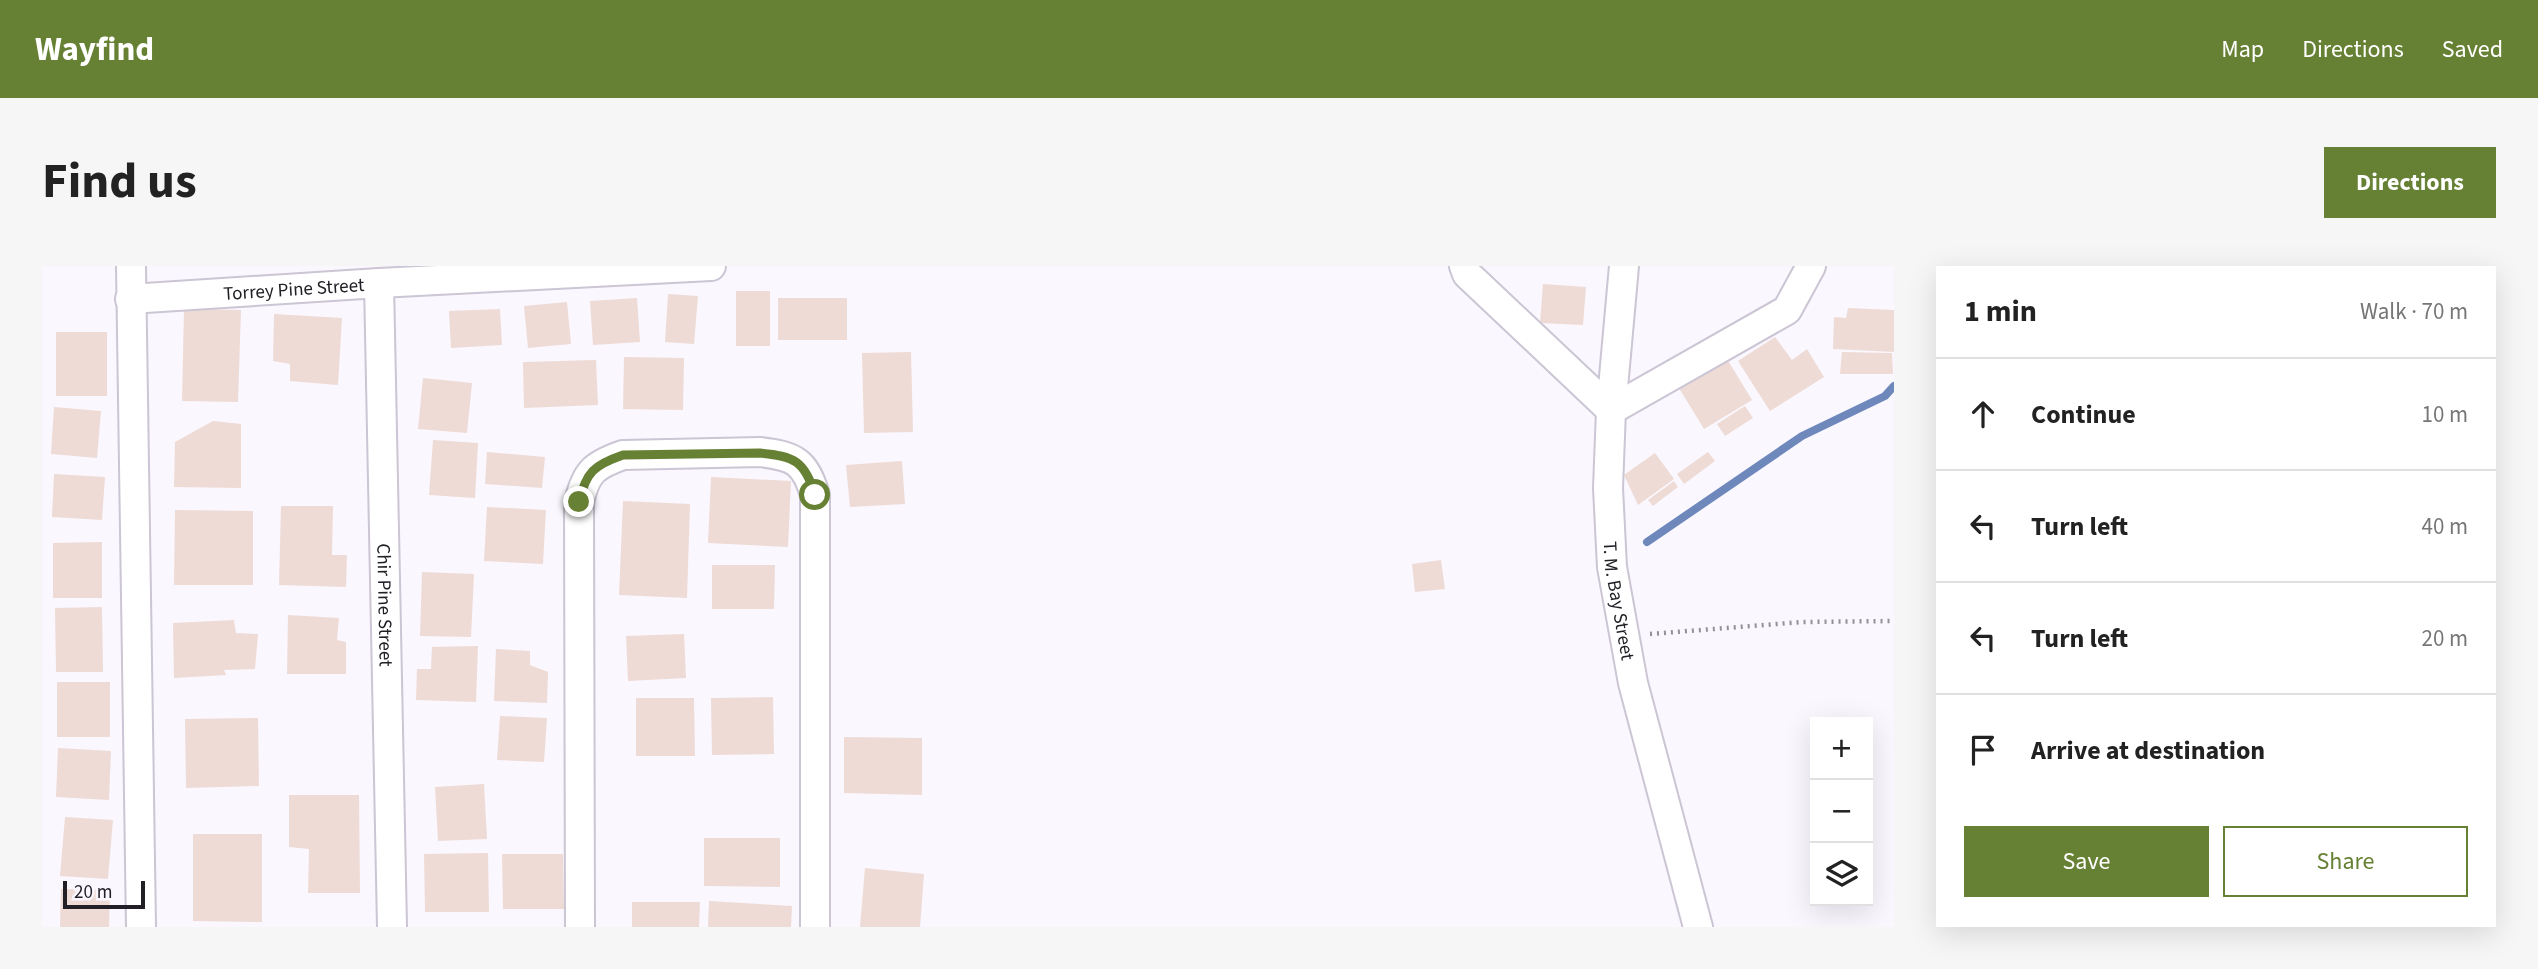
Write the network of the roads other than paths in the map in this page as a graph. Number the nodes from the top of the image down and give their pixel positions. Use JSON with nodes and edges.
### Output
{"nodes":[{"id":1,"x":131,"y":266,"type":"edge"},
{"id":2,"x":711,"y":266,"type":"edge"},
{"id":3,"x":1464,"y":266,"type":"edge"},
{"id":4,"x":1624,"y":266,"type":"edge"},
{"id":5,"x":1811,"y":266,"type":"edge"},
{"id":6,"x":563,"y":270,"type":"edge"},
{"id":7,"x":379,"y":283,"type":"junction"},
{"id":8,"x":130,"y":299,"type":"junction"},
{"id":9,"x":1611,"y":410,"type":"junction"},
{"id":10,"x":141,"y":927,"type":"edge"},
{"id":11,"x":392,"y":927,"type":"edge"},
{"id":12,"x":580,"y":927,"type":"edge"},
{"id":13,"x":815,"y":927,"type":"edge"},
{"id":14,"x":1698,"y":927,"type":"edge"}],
"edges":[{"from":1,"to":8,"type":"street"},
{"from":2,"to":6,"type":"street","name":"Torrey Pine Street"},
{"from":3,"to":9,"type":"street"},
{"from":4,"to":9,"type":"street","name":"T. M. Bay Street"},
{"from":5,"to":9,"type":"street"},
{"from":6,"to":7,"type":"street","name":"Torrey Pine Street"},
{"from":7,"to":8,"type":"street","name":"Torrey Pine Street"},
{"from":7,"to":11,"type":"street","name":"Chir Pine Street"},
{"from":8,"to":10,"type":"street"},
{"from":9,"to":14,"type":"street","name":"T. M. Bay Street"},
{"from":12,"to":13,"type":"street"}]}
